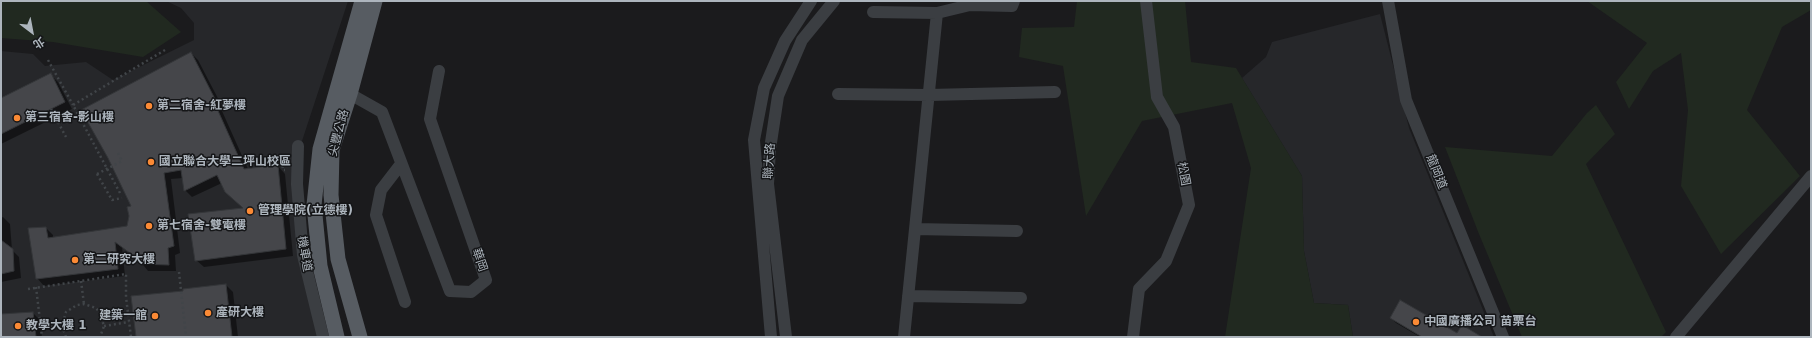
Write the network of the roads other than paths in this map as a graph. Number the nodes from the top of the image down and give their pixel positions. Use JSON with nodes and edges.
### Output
{"nodes":[{"id":1,"x":362,"y":1,"type":"edge"},
{"id":2,"x":375,"y":1,"type":"edge"},
{"id":3,"x":811,"y":1,"type":"edge"},
{"id":4,"x":834,"y":1,"type":"edge"},
{"id":5,"x":1014,"y":1,"type":"edge"},
{"id":6,"x":1146,"y":1,"type":"edge"},
{"id":7,"x":1388,"y":1,"type":"edge"},
{"id":8,"x":873,"y":12,"type":"dead end"},
{"id":9,"x":938,"y":14,"type":"junction"},
{"id":10,"x":439,"y":71,"type":"dead end"},
{"id":11,"x":1055,"y":92,"type":"dead end"},
{"id":12,"x":344,"y":93,"type":"junction"},
{"id":13,"x":838,"y":94,"type":"dead end"},
{"id":14,"x":929,"y":95,"type":"junction"},
{"id":15,"x":298,"y":146,"type":"dead end"},
{"id":16,"x":401,"y":164,"type":"junction"},
{"id":17,"x":1811,"y":176,"type":"edge"},
{"id":18,"x":915,"y":229,"type":"junction"},
{"id":19,"x":1017,"y":231,"type":"dead end"},
{"id":20,"x":908,"y":296,"type":"junction"},
{"id":21,"x":1021,"y":298,"type":"dead end"},
{"id":22,"x":406,"y":302,"type":"dead end"},
{"id":23,"x":323,"y":337,"type":"edge"},
{"id":24,"x":337,"y":337,"type":"edge"},
{"id":25,"x":360,"y":337,"type":"edge"},
{"id":26,"x":771,"y":337,"type":"edge"},
{"id":27,"x":786,"y":337,"type":"edge"},
{"id":28,"x":904,"y":337,"type":"edge"},
{"id":29,"x":1133,"y":337,"type":"edge"},
{"id":30,"x":1503,"y":337,"type":"edge"},
{"id":31,"x":1676,"y":337,"type":"edge"}],
"edges":[{"from":1,"to":12,"type":"main road","name":"尖豐公路"},
{"from":2,"to":12,"type":"main road","name":"尖豐公路"},
{"from":3,"to":26,"type":"street","name":"聯大路"},
{"from":4,"to":27,"type":"street","name":"聯大路"},
{"from":5,"to":9,"type":"street"},
{"from":6,"to":29,"type":"street","name":"松園"},
{"from":7,"to":30,"type":"street","name":"龍岡道"},
{"from":8,"to":9,"type":"street"},
{"from":9,"to":14,"type":"street"},
{"from":10,"to":16,"type":"street","name":"華岡"},
{"from":11,"to":14,"type":"street"},
{"from":12,"to":16,"type":"street","name":"華岡"},
{"from":12,"to":24,"type":"main road","name":"尖豐公路"},
{"from":12,"to":25,"type":"main road","name":"尖豐公路"},
{"from":13,"to":14,"type":"street"},
{"from":14,"to":18,"type":"street"},
{"from":15,"to":23,"type":"street","name":"機車道"},
{"from":16,"to":22,"type":"street"},
{"from":17,"to":31,"type":"street"},
{"from":18,"to":19,"type":"street"},
{"from":18,"to":20,"type":"street"},
{"from":20,"to":21,"type":"street"},
{"from":20,"to":28,"type":"street"}]}
